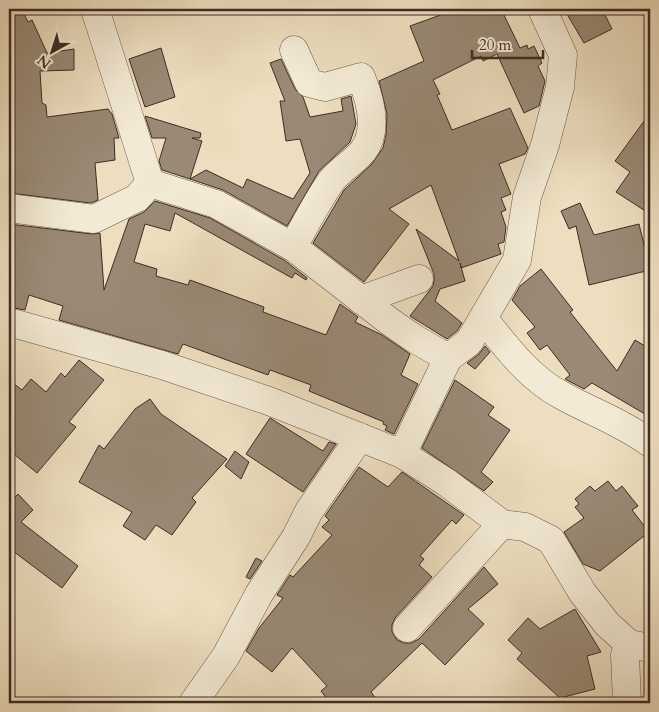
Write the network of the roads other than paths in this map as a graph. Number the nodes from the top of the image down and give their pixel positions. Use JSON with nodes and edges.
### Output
{"nodes":[{"id":1,"x":95,"y":9,"type":"edge"},
{"id":2,"x":542,"y":9,"type":"edge"},
{"id":3,"x":294,"y":50,"type":"dead end"},
{"id":4,"x":150,"y":183,"type":"junction"},
{"id":5,"x":9,"y":208,"type":"edge"},
{"id":6,"x":292,"y":247,"type":"junction"},
{"id":7,"x":419,"y":279,"type":"dead end"},
{"id":8,"x":362,"y":300,"type":"junction"},
{"id":9,"x":484,"y":319,"type":"junction"},
{"id":10,"x":9,"y":322,"type":"edge"},
{"id":11,"x":448,"y":358,"type":"junction"},
{"id":12,"x":360,"y":436,"type":"junction"},
{"id":13,"x":650,"y":442,"type":"edge"},
{"id":14,"x":402,"y":454,"type":"junction"},
{"id":15,"x":502,"y":524,"type":"junction"},
{"id":16,"x":407,"y":628,"type":"dead end"},
{"id":17,"x":640,"y":646,"type":"edge"},
{"id":18,"x":193,"y":703,"type":"edge"},
{"id":19,"x":627,"y":703,"type":"edge"}],
"edges":[{"from":1,"to":4,"type":"street"},
{"from":2,"to":9,"type":"street"},
{"from":3,"to":6,"type":"street"},
{"from":4,"to":5,"type":"street"},
{"from":4,"to":6,"type":"street"},
{"from":6,"to":8,"type":"street"},
{"from":7,"to":8,"type":"street"},
{"from":8,"to":11,"type":"street"},
{"from":9,"to":11,"type":"street"},
{"from":9,"to":13,"type":"street"},
{"from":10,"to":12,"type":"street"},
{"from":11,"to":14,"type":"street"},
{"from":12,"to":14,"type":"street"},
{"from":12,"to":18,"type":"street"},
{"from":14,"to":15,"type":"street"},
{"from":15,"to":16,"type":"street"},
{"from":15,"to":17,"type":"street"},
{"from":17,"to":19,"type":"street"}]}
